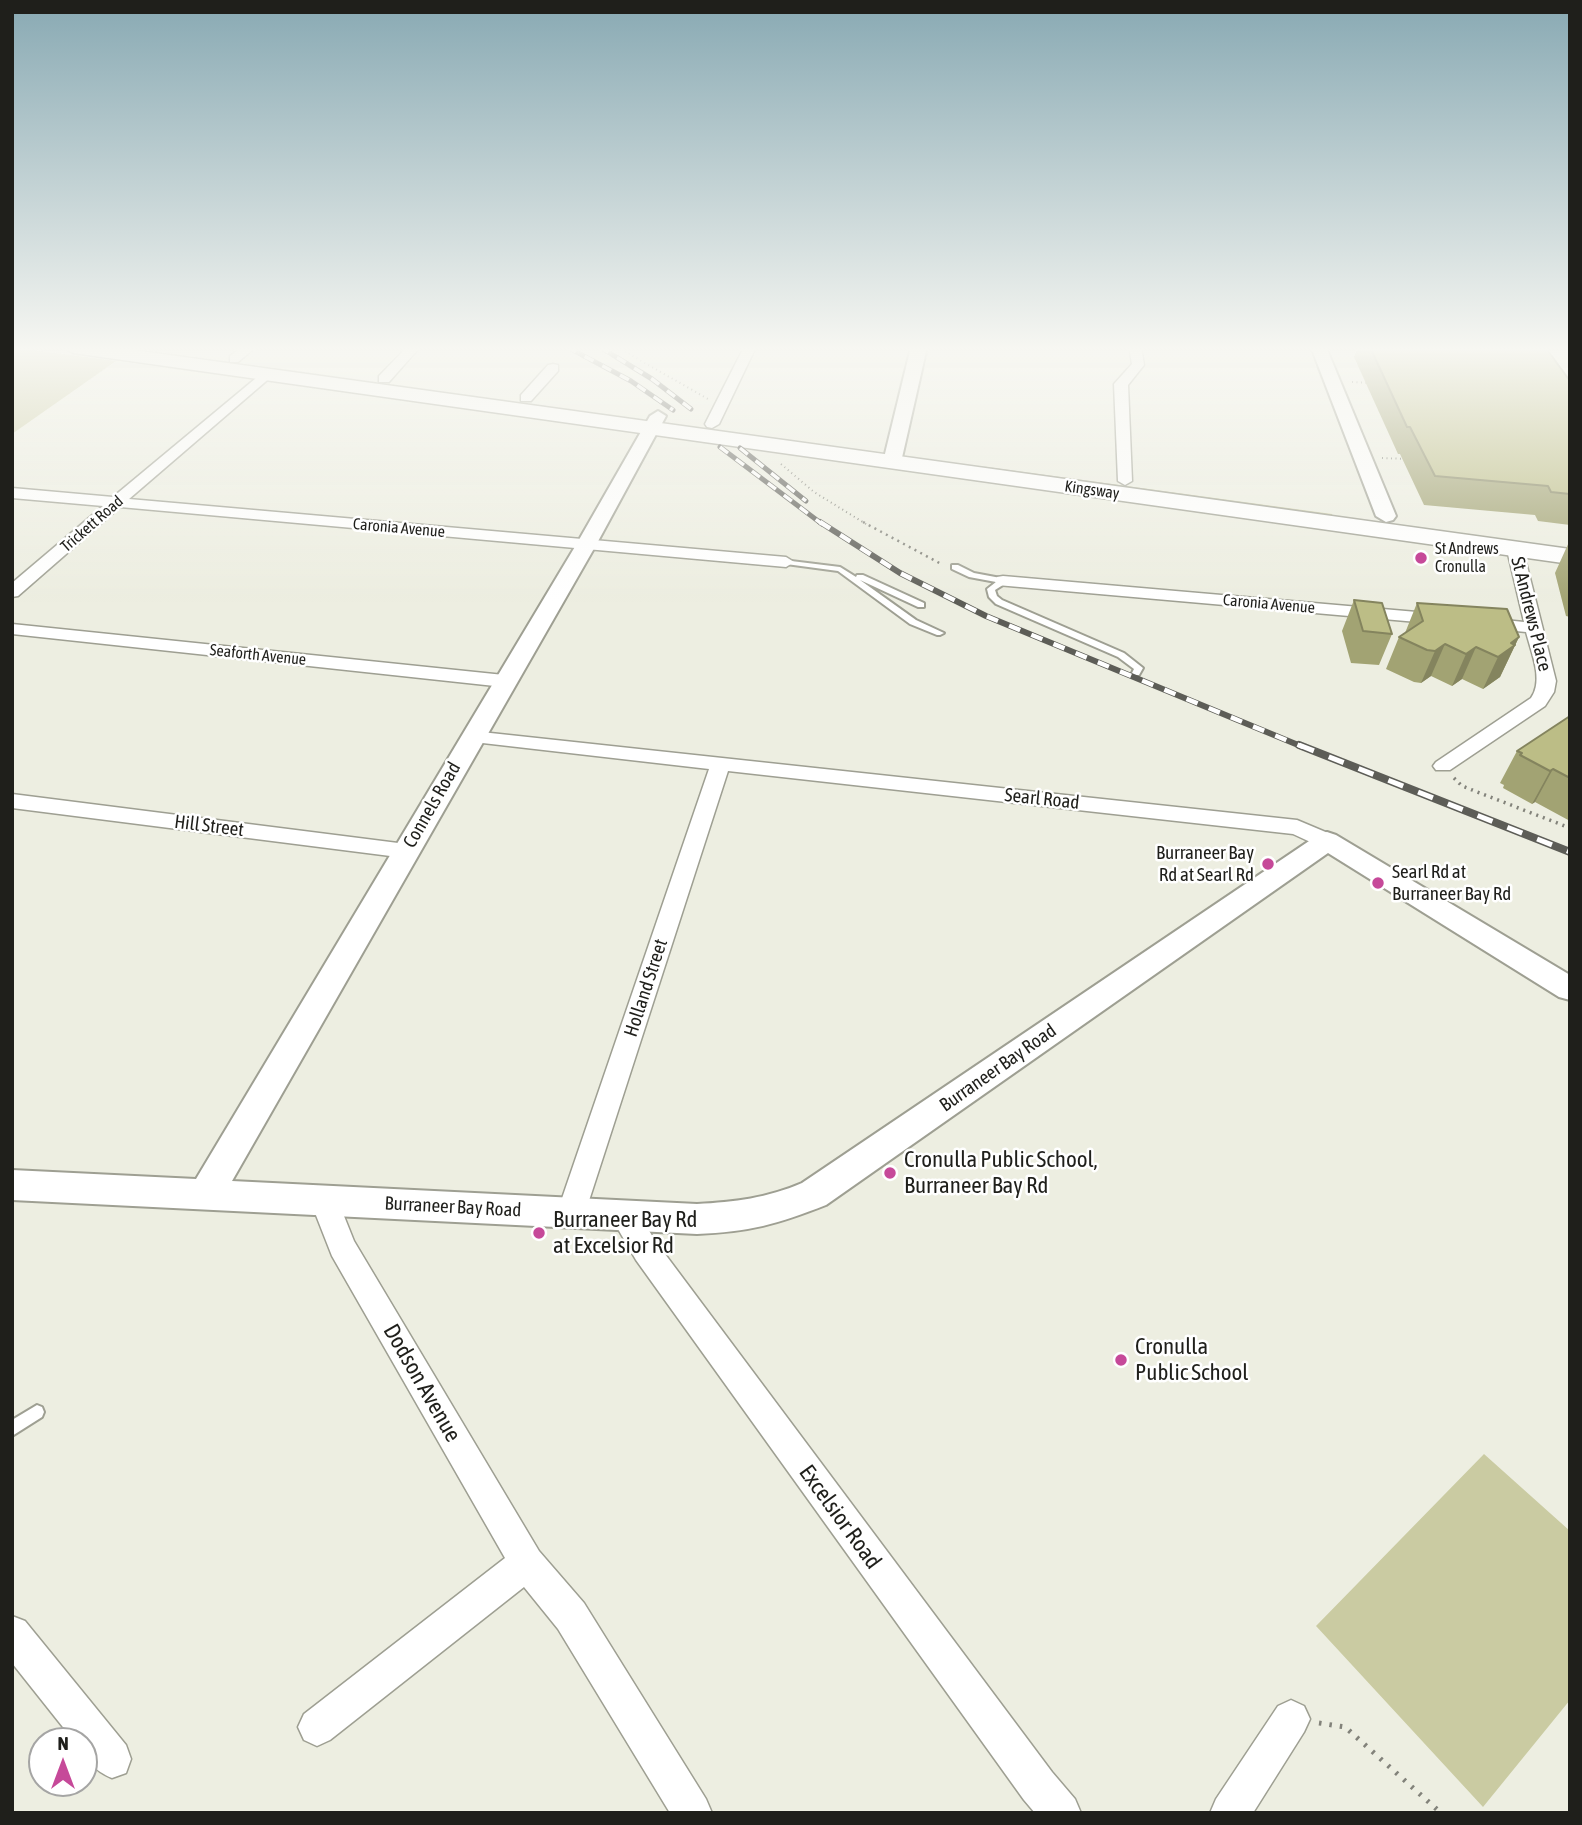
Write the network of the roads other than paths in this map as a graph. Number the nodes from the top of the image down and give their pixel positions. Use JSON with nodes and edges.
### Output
{"nodes":[{"id":1,"x":199,"y":432,"type":"edge"},
{"id":2,"x":650,"y":432,"type":"edge"},
{"id":3,"x":721,"y":432,"type":"edge"},
{"id":4,"x":758,"y":432,"type":"edge"},
{"id":5,"x":899,"y":432,"type":"edge"},
{"id":6,"x":1123,"y":432,"type":"edge"},
{"id":7,"x":1352,"y":432,"type":"edge"},
{"id":8,"x":894,"y":456,"type":"junction"},
{"id":9,"x":1125,"y":481,"type":"junction"},
{"id":10,"x":12,"y":493,"type":"edge"},
{"id":11,"x":118,"y":502,"type":"junction"},
{"id":12,"x":1386,"y":516,"type":"junction"},
{"id":13,"x":1514,"y":542,"type":"junction"},
{"id":14,"x":1570,"y":542,"type":"edge"},
{"id":15,"x":586,"y":545,"type":"junction"},
{"id":16,"x":1570,"y":557,"type":"edge"},
{"id":17,"x":786,"y":562,"type":"joint"},
{"id":18,"x":955,"y":567,"type":"road end"},
{"id":19,"x":848,"y":573,"type":"junction"},
{"id":20,"x":1003,"y":581,"type":"junction"},
{"id":21,"x":12,"y":593,"type":"edge"},
{"id":22,"x":921,"y":605,"type":"dead end"},
{"id":23,"x":1534,"y":628,"type":"junction"},
{"id":24,"x":12,"y":629,"type":"edge"},
{"id":25,"x":940,"y":633,"type":"dead end"},
{"id":26,"x":1136,"y":673,"type":"dead end"},
{"id":27,"x":505,"y":681,"type":"junction"},
{"id":28,"x":472,"y":737,"type":"junction"},
{"id":29,"x":721,"y":763,"type":"junction"},
{"id":30,"x":1443,"y":766,"type":"road end"},
{"id":31,"x":12,"y":801,"type":"edge"},
{"id":32,"x":1327,"y":841,"type":"junction"},
{"id":33,"x":406,"y":851,"type":"junction"},
{"id":34,"x":1570,"y":989,"type":"edge"},
{"id":35,"x":12,"y":1185,"type":"edge"},
{"id":36,"x":206,"y":1194,"type":"junction"},
{"id":37,"x":324,"y":1200,"type":"junction"},
{"id":38,"x":571,"y":1213,"type":"junction"},
{"id":39,"x":625,"y":1217,"type":"junction"},
{"id":40,"x":37,"y":1412,"type":"dead end"},
{"id":41,"x":12,"y":1429,"type":"edge"},
{"id":42,"x":527,"y":1563,"type":"junction"},
{"id":43,"x":12,"y":1634,"type":"edge"},
{"id":44,"x":1290,"y":1720,"type":"road end"},
{"id":45,"x":317,"y":1727,"type":"dead end"},
{"id":46,"x":112,"y":1759,"type":"dead end"},
{"id":47,"x":692,"y":1813,"type":"edge"},
{"id":48,"x":1061,"y":1813,"type":"edge"},
{"id":49,"x":1230,"y":1813,"type":"edge"}],
"edges":[{"from":1,"to":11,"type":"street","name":"Trickett Road"},
{"from":2,"to":15,"type":"street","name":"Connels Road"},
{"from":3,"to":8,"type":"main road","name":"Kingsway"},
{"from":4,"to":8,"type":"main road","name":"Kingsway"},
{"from":5,"to":8,"type":"street"},
{"from":6,"to":9,"type":"street"},
{"from":7,"to":12,"type":"street"},
{"from":8,"to":9,"type":"main road","name":"Kingsway"},
{"from":8,"to":13,"type":"main road","name":"Kingsway"},
{"from":9,"to":12,"type":"main road","name":"Kingsway"},
{"from":10,"to":11,"type":"street","name":"Caronia Avenue"},
{"from":11,"to":15,"type":"street","name":"Caronia Avenue"},
{"from":11,"to":21,"type":"street","name":"Trickett Road"},
{"from":12,"to":13,"type":"main road","name":"Kingsway"},
{"from":13,"to":14,"type":"main road","name":"Kingsway"},
{"from":13,"to":16,"type":"main road","name":"Kingsway"},
{"from":13,"to":23,"type":"street","name":"St Andrews Place"},
{"from":15,"to":17,"type":"street","name":"Caronia Avenue"},
{"from":15,"to":27,"type":"street","name":"Connels Road"},
{"from":17,"to":19,"type":"lane"},
{"from":18,"to":20,"type":"lane"},
{"from":19,"to":22,"type":"lane"},
{"from":19,"to":25,"type":"lane"},
{"from":20,"to":23,"type":"street","name":"Caronia Avenue"},
{"from":20,"to":26,"type":"lane"},
{"from":23,"to":30,"type":"street","name":"St Andrews Place"},
{"from":24,"to":27,"type":"street","name":"Seaforth Avenue"},
{"from":27,"to":28,"type":"street","name":"Connels Road"},
{"from":28,"to":29,"type":"street","name":"Searl Road"},
{"from":28,"to":33,"type":"street","name":"Connels Road"},
{"from":29,"to":32,"type":"street","name":"Searl Road"},
{"from":29,"to":38,"type":"street","name":"Holland Street"},
{"from":31,"to":33,"type":"street","name":"Hill Street"},
{"from":32,"to":34,"type":"street","name":"Searl Road"},
{"from":32,"to":39,"type":"street","name":"Burraneer Bay Road"},
{"from":33,"to":36,"type":"street","name":"Connels Road"},
{"from":35,"to":36,"type":"street","name":"Burraneer Bay Road"},
{"from":36,"to":37,"type":"street","name":"Burraneer Bay Road"},
{"from":37,"to":38,"type":"street","name":"Burraneer Bay Road"},
{"from":37,"to":42,"type":"street","name":"Dodson Avenue"},
{"from":38,"to":39,"type":"street","name":"Burraneer Bay Road"},
{"from":39,"to":48,"type":"street","name":"Excelsior Road"},
{"from":40,"to":41,"type":"lane"},
{"from":42,"to":45,"type":"street"},
{"from":42,"to":47,"type":"street","name":"Dodson Avenue"},
{"from":43,"to":46,"type":"street"},
{"from":44,"to":49,"type":"street"}]}
